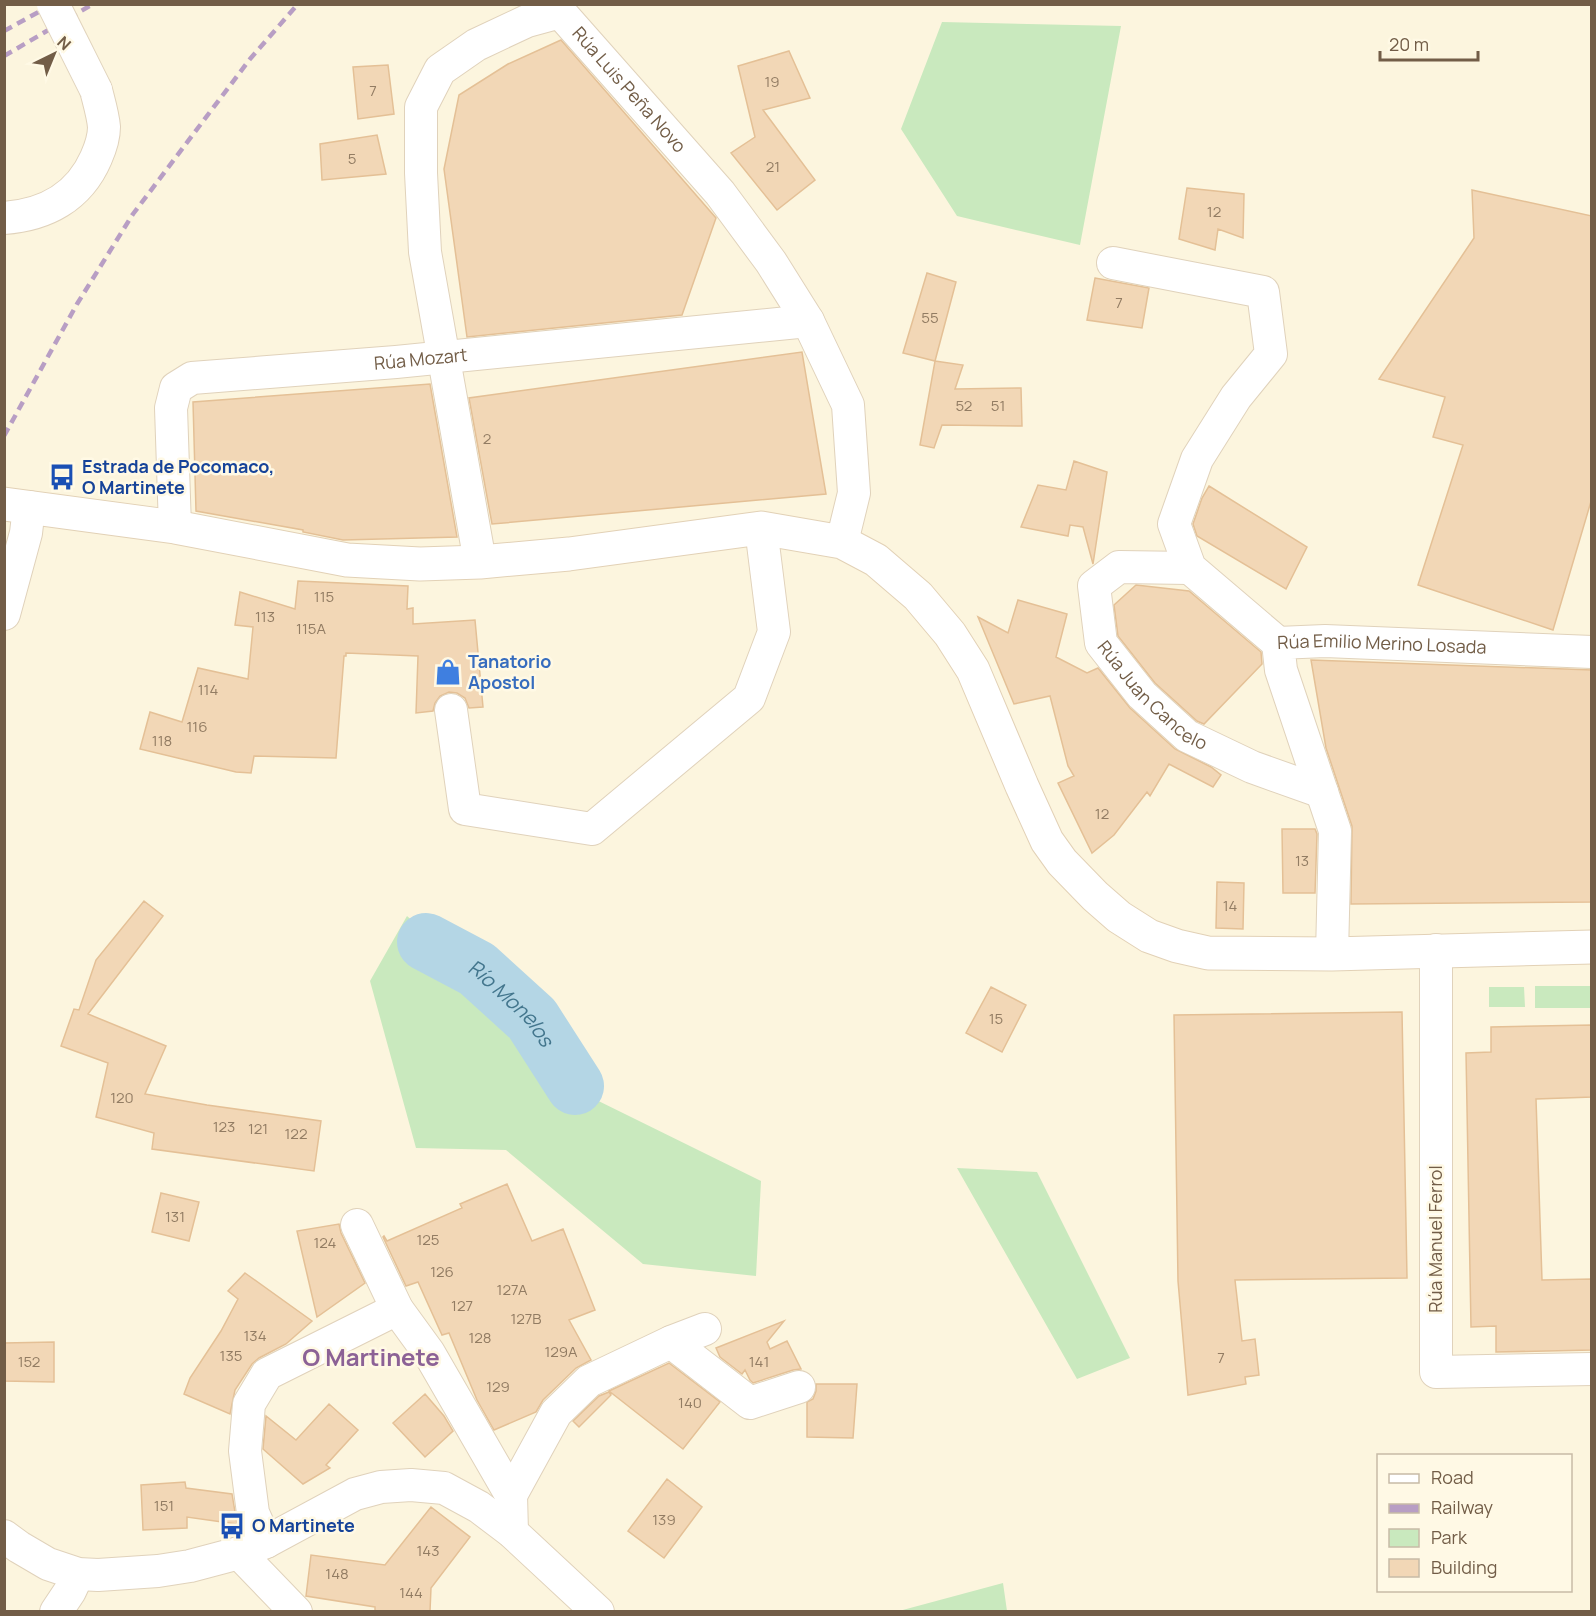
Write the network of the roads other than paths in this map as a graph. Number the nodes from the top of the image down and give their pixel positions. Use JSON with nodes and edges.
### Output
{"nodes":[{"id":1,"x":53,"y":4,"type":"edge"},
{"id":2,"x":4,"y":218,"type":"edge"},
{"id":3,"x":1113,"y":263,"type":"dead end"},
{"id":4,"x":808,"y":321,"type":"junction"},
{"id":5,"x":444,"y":357,"type":"junction"},
{"id":6,"x":17,"y":505,"type":"edge"},
{"id":7,"x":175,"y":527,"type":"junction"},
{"id":8,"x":761,"y":528,"type":"junction"},
{"id":9,"x":842,"y":542,"type":"junction"},
{"id":10,"x":480,"y":562,"type":"junction"},
{"id":11,"x":1190,"y":568,"type":"junction"},
{"id":12,"x":4,"y":615,"type":"edge"},
{"id":13,"x":1278,"y":643,"type":"junction"},
{"id":14,"x":1592,"y":652,"type":"edge"},
{"id":15,"x":451,"y":710,"type":"dead end"},
{"id":16,"x":1322,"y":792,"type":"junction"},
{"id":17,"x":1592,"y":947,"type":"edge"},
{"id":18,"x":1436,"y":950,"type":"junction"},
{"id":19,"x":1332,"y":954,"type":"junction"},
{"id":20,"x":357,"y":1225,"type":"dead end"},
{"id":21,"x":397,"y":1309,"type":"junction"},
{"id":22,"x":705,"y":1329,"type":"dead end"},
{"id":23,"x":671,"y":1342,"type":"junction"},
{"id":24,"x":1592,"y":1369,"type":"edge"},
{"id":25,"x":799,"y":1387,"type":"dead end"},
{"id":26,"x":511,"y":1494,"type":"junction"},
{"id":27,"x":513,"y":1532,"type":"junction"},
{"id":28,"x":4,"y":1536,"type":"edge"},
{"id":29,"x":252,"y":1547,"type":"junction"},
{"id":30,"x":78,"y":1574,"type":"junction"},
{"id":31,"x":586,"y":1608,"type":"edge"},
{"id":32,"x":56,"y":1611,"type":"edge"},
{"id":33,"x":296,"y":1611,"type":"edge"}],
"edges":[{"from":1,"to":2,"type":"street","bridge":true},
{"from":3,"to":11,"type":"street"},
{"from":4,"to":5,"type":"street","name":"Rúa Mozart"},
{"from":4,"to":5,"type":"street","name":"Rúa Luis Peña Novo"},
{"from":4,"to":9,"type":"street","name":"Rúa Luis Peña Novo"},
{"from":5,"to":7,"type":"street","name":"Rúa Mozart"},
{"from":5,"to":10,"type":"street","name":"Rúa Luis Peña Novo"},
{"from":6,"to":7,"type":"street"},
{"from":6,"to":12,"type":"street"},
{"from":7,"to":10,"type":"street"},
{"from":8,"to":9,"type":"street"},
{"from":8,"to":10,"type":"street"},
{"from":8,"to":15,"type":"street"},
{"from":9,"to":19,"type":"street"},
{"from":11,"to":13,"type":"street"},
{"from":11,"to":16,"type":"street","name":"Rúa Juan Cancelo"},
{"from":13,"to":14,"type":"street","name":"Rúa Emilio Merino Losada"},
{"from":13,"to":16,"type":"street","name":"Rúa Emilio Merino Losada"},
{"from":16,"to":19,"type":"street","name":"Rúa Emilio Merino Losada"},
{"from":17,"to":18,"type":"street"},
{"from":18,"to":19,"type":"street"},
{"from":18,"to":24,"type":"street","name":"Rúa Manuel Ferrol"},
{"from":20,"to":21,"type":"street"},
{"from":21,"to":26,"type":"street"},
{"from":21,"to":29,"type":"street"},
{"from":22,"to":23,"type":"street"},
{"from":23,"to":25,"type":"street"},
{"from":23,"to":26,"type":"street"},
{"from":26,"to":27,"type":"street"},
{"from":27,"to":29,"type":"street"},
{"from":27,"to":31,"type":"street"},
{"from":28,"to":30,"type":"street"},
{"from":29,"to":30,"type":"street"},
{"from":29,"to":33,"type":"street"},
{"from":30,"to":32,"type":"street"}]}
